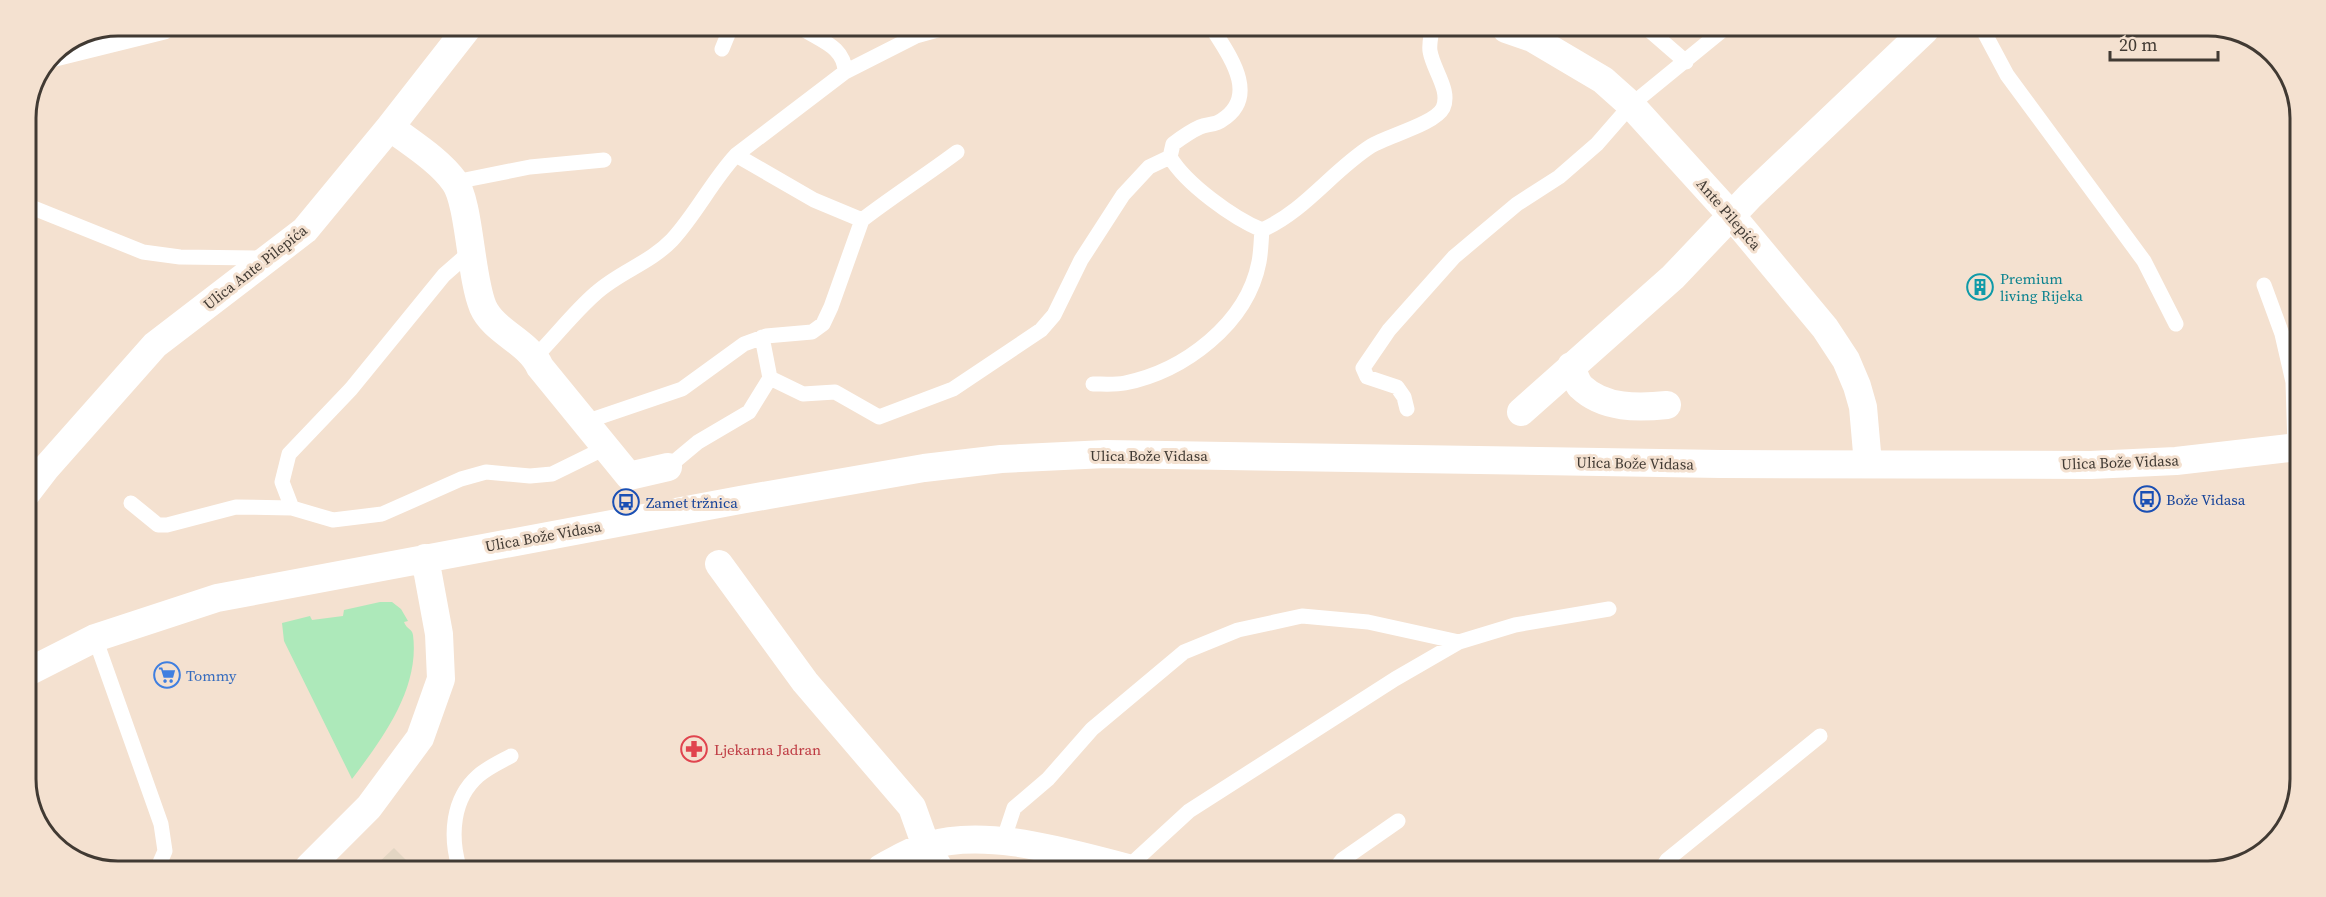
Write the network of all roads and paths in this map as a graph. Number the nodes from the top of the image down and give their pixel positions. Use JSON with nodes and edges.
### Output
{"nodes":[{"id":1,"x":122,"y":36,"type":"edge"},
{"id":2,"x":461,"y":36,"type":"edge"},
{"id":3,"x":727,"y":36,"type":"edge"},
{"id":4,"x":815,"y":36,"type":"edge"},
{"id":5,"x":916,"y":36,"type":"edge"},
{"id":6,"x":1217,"y":36,"type":"edge"},
{"id":7,"x":1431,"y":36,"type":"edge"},
{"id":8,"x":1526,"y":36,"type":"edge"},
{"id":9,"x":1656,"y":36,"type":"edge"},
{"id":10,"x":1716,"y":36,"type":"edge"},
{"id":11,"x":1919,"y":36,"type":"edge"},
{"id":12,"x":1986,"y":36,"type":"edge"},
{"id":13,"x":79,"y":47,"type":"edge"},
{"id":14,"x":722,"y":49,"type":"dead end"},
{"id":15,"x":1686,"y":62,"type":"junction"},
{"id":16,"x":845,"y":72,"type":"junction"},
{"id":17,"x":1631,"y":105,"type":"junction"},
{"id":18,"x":390,"y":128,"type":"junction"},
{"id":19,"x":957,"y":152,"type":"dead end"},
{"id":20,"x":736,"y":155,"type":"junction"},
{"id":21,"x":1170,"y":157,"type":"junction"},
{"id":22,"x":604,"y":160,"type":"dead end"},
{"id":23,"x":455,"y":182,"type":"junction"},
{"id":24,"x":36,"y":209,"type":"edge"},
{"id":25,"x":1731,"y":215,"type":"junction"},
{"id":26,"x":861,"y":220,"type":"junction"},
{"id":27,"x":1262,"y":230,"type":"junction"},
{"id":28,"x":470,"y":253,"type":"junction"},
{"id":29,"x":267,"y":258,"type":"junction"},
{"id":30,"x":2264,"y":285,"type":"dead end"},
{"id":31,"x":2176,"y":324,"type":"dead end"},
{"id":32,"x":762,"y":338,"type":"junction"},
{"id":33,"x":536,"y":357,"type":"junction"},
{"id":34,"x":1571,"y":366,"type":"junction"},
{"id":35,"x":2290,"y":372,"type":"edge"},
{"id":36,"x":770,"y":378,"type":"junction"},
{"id":37,"x":1093,"y":384,"type":"dead end"},
{"id":38,"x":1667,"y":405,"type":"dead end"},
{"id":39,"x":1407,"y":409,"type":"dead end"},
{"id":40,"x":1521,"y":412,"type":"dead end"},
{"id":41,"x":585,"y":422,"type":"junction"},
{"id":42,"x":605,"y":448,"type":"junction"},
{"id":43,"x":2290,"y":448,"type":"edge"},
{"id":44,"x":1868,"y":464,"type":"junction"},
{"id":45,"x":668,"y":467,"type":"joint"},
{"id":46,"x":36,"y":481,"type":"edge"},
{"id":47,"x":131,"y":503,"type":"dead end"},
{"id":48,"x":292,"y":508,"type":"junction"},
{"id":49,"x":425,"y":558,"type":"junction"},
{"id":50,"x":719,"y":564,"type":"dead end"},
{"id":51,"x":1609,"y":609,"type":"dead end"},
{"id":52,"x":95,"y":638,"type":"junction"},
{"id":53,"x":1459,"y":642,"type":"junction"},
{"id":54,"x":36,"y":669,"type":"edge"},
{"id":55,"x":1820,"y":736,"type":"dead end"},
{"id":56,"x":510,"y":756,"type":"dead end"},
{"id":57,"x":1398,"y":821,"type":"dead end"},
{"id":58,"x":1003,"y":841,"type":"junction"},
{"id":59,"x":933,"y":857,"type":"edge"},
{"id":60,"x":161,"y":861,"type":"edge"},
{"id":61,"x":315,"y":861,"type":"edge"},
{"id":62,"x":457,"y":861,"type":"edge"},
{"id":63,"x":914,"y":861,"type":"edge"},
{"id":64,"x":1097,"y":861,"type":"edge"},
{"id":65,"x":1137,"y":861,"type":"edge"},
{"id":66,"x":1341,"y":861,"type":"edge"},
{"id":67,"x":1666,"y":861,"type":"edge"}],
"edges":[{"from":1,"to":13,"type":"street"},
{"from":2,"to":18,"type":"street","name":"Ulica Ante Pilepića"},
{"from":3,"to":14,"type":"lane"},
{"from":4,"to":16,"type":"lane"},
{"from":5,"to":16,"type":"lane"},
{"from":6,"to":21,"type":"lane"},
{"from":7,"to":27,"type":"lane"},
{"from":8,"to":17,"type":"street","name":"Ante Pilepića"},
{"from":9,"to":15,"type":"lane"},
{"from":10,"to":15,"type":"lane"},
{"from":11,"to":25,"type":"street"},
{"from":12,"to":31,"type":"lane"},
{"from":15,"to":17,"type":"lane"},
{"from":16,"to":20,"type":"lane"},
{"from":17,"to":25,"type":"street","name":"Ante Pilepića"},
{"from":17,"to":39,"type":"lane"},
{"from":18,"to":23,"type":"street"},
{"from":18,"to":29,"type":"street","name":"Ulica Ante Pilepića"},
{"from":19,"to":26,"type":"lane"},
{"from":20,"to":26,"type":"lane"},
{"from":20,"to":33,"type":"lane"},
{"from":21,"to":27,"type":"lane"},
{"from":21,"to":36,"type":"lane"},
{"from":22,"to":23,"type":"lane"},
{"from":23,"to":28,"type":"street"},
{"from":24,"to":29,"type":"lane"},
{"from":25,"to":34,"type":"street"},
{"from":25,"to":44,"type":"street","name":"Ante Pilepića"},
{"from":26,"to":32,"type":"lane"},
{"from":27,"to":37,"type":"lane"},
{"from":28,"to":33,"type":"street"},
{"from":28,"to":48,"type":"lane"},
{"from":29,"to":46,"type":"street","name":"Ulica Ante Pilepića"},
{"from":30,"to":35,"type":"lane"},
{"from":32,"to":36,"type":"lane"},
{"from":32,"to":41,"type":"lane"},
{"from":33,"to":41,"type":"street"},
{"from":34,"to":38,"type":"street"},
{"from":34,"to":40,"type":"street"},
{"from":36,"to":45,"type":"lane"},
{"from":41,"to":42,"type":"street"},
{"from":42,"to":45,"type":"street"},
{"from":42,"to":48,"type":"lane"},
{"from":43,"to":44,"type":"street","name":"Ulica Bože Vidasa"},
{"from":44,"to":49,"type":"street","name":"Ulica Bože Vidasa"},
{"from":47,"to":48,"type":"lane"},
{"from":49,"to":52,"type":"street","name":"Ulica Bože Vidasa"},
{"from":49,"to":61,"type":"street"},
{"from":50,"to":59,"type":"street"},
{"from":51,"to":53,"type":"lane"},
{"from":52,"to":54,"type":"street","name":"Ulica Bože Vidasa"},
{"from":52,"to":60,"type":"lane"},
{"from":53,"to":58,"type":"lane"},
{"from":53,"to":65,"type":"lane"},
{"from":55,"to":67,"type":"lane"},
{"from":56,"to":62,"type":"lane"},
{"from":57,"to":66,"type":"lane"},
{"from":58,"to":59,"type":"street"},
{"from":58,"to":64,"type":"street"},
{"from":59,"to":63,"type":"street"}]}
